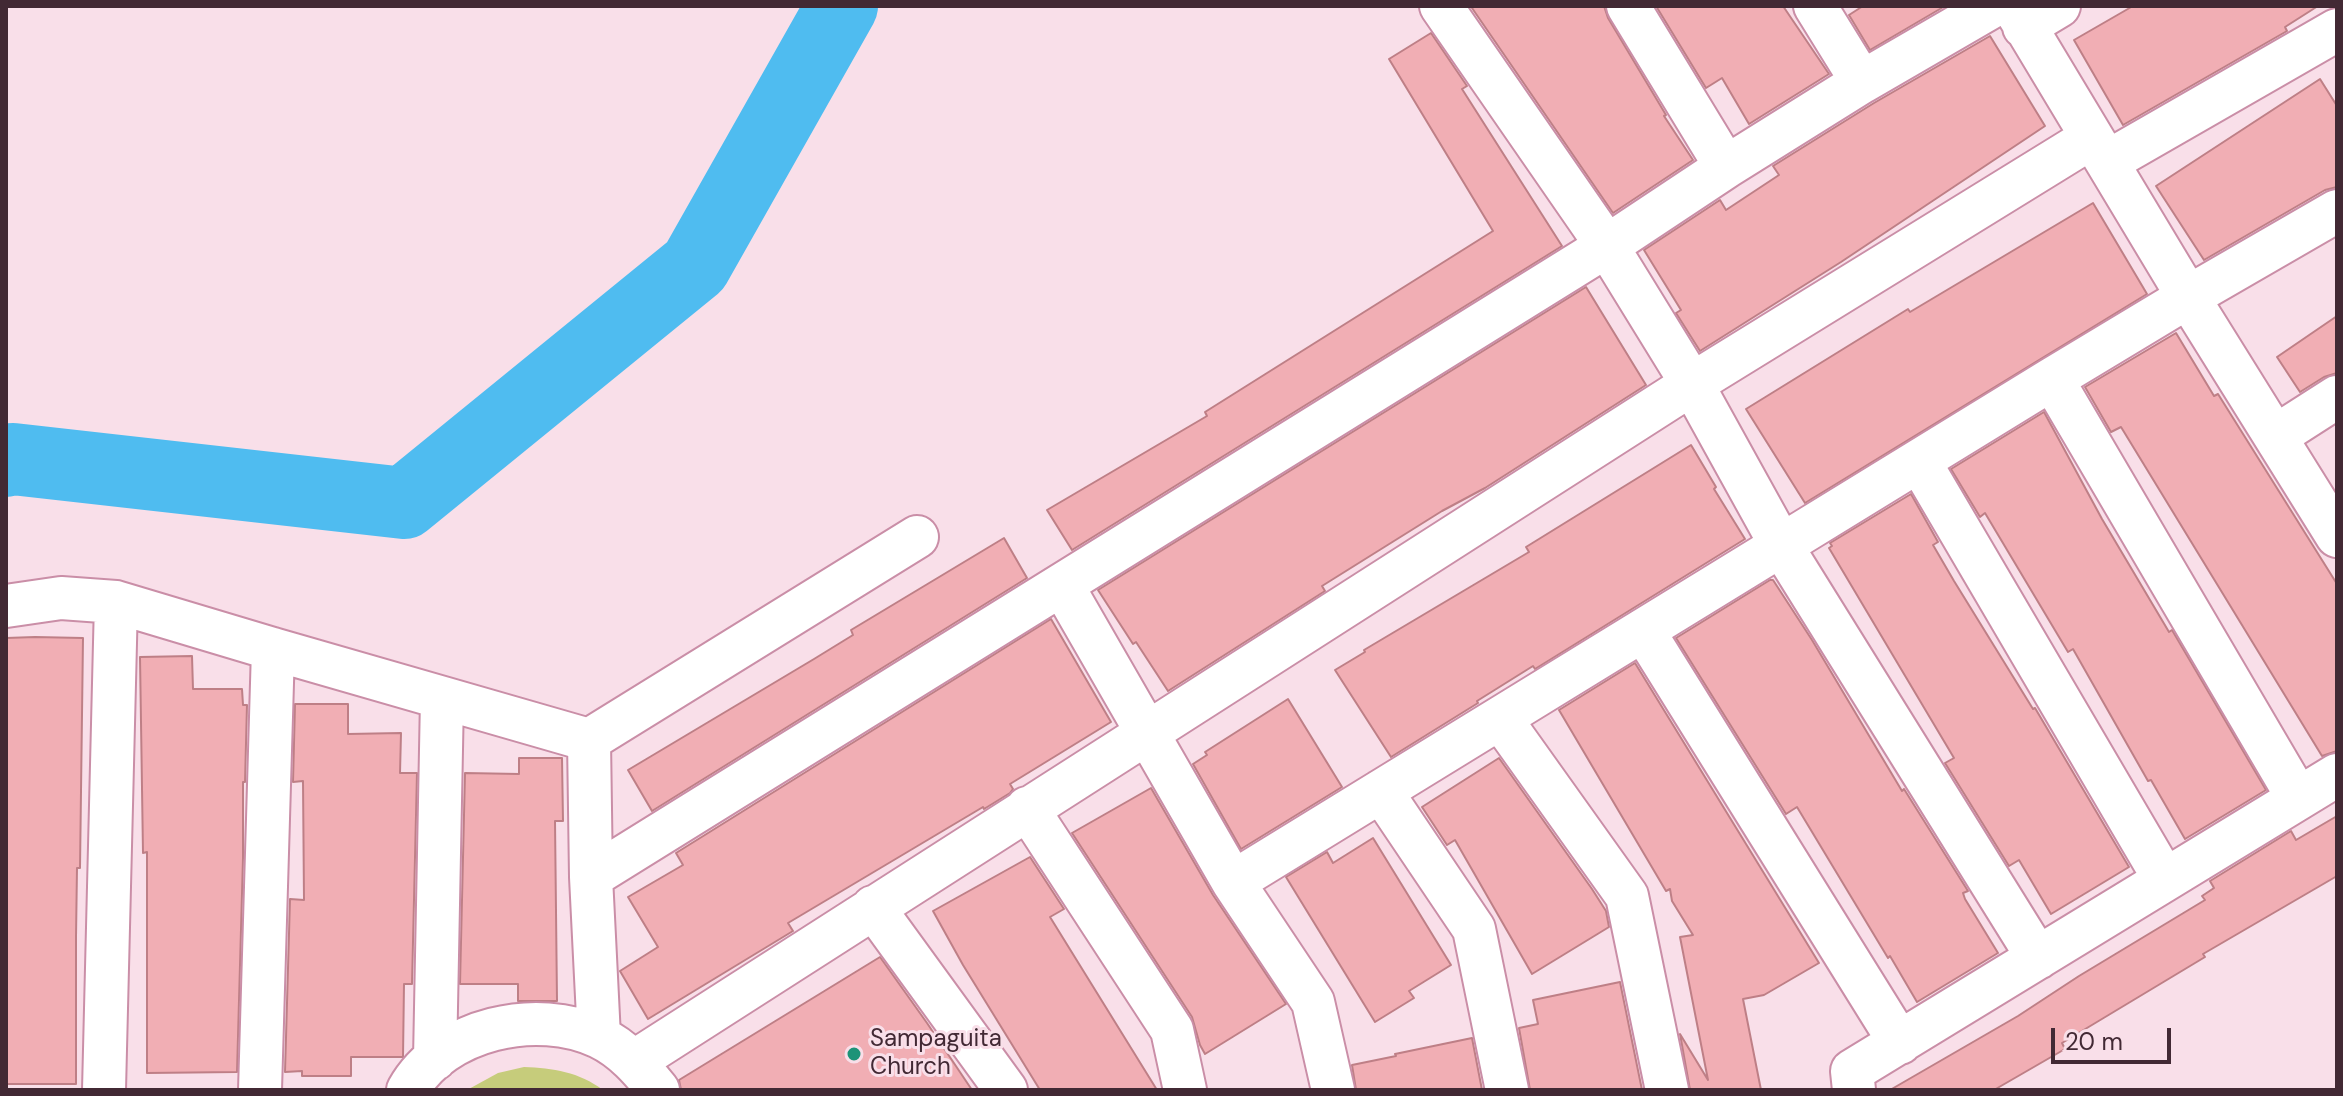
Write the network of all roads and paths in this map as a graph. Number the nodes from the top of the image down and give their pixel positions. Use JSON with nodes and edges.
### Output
{"nodes":[{"id":1,"x":1441,"y":6,"type":"edge"},
{"id":2,"x":1628,"y":6,"type":"edge"},
{"id":3,"x":1815,"y":6,"type":"edge"},
{"id":4,"x":2022,"y":11,"type":"edge"},
{"id":5,"x":2337,"y":30,"type":"edge"},
{"id":6,"x":1862,"y":82,"type":"junction"},
{"id":7,"x":2099,"y":150,"type":"junction"},
{"id":8,"x":1726,"y":167,"type":"junction"},
{"id":9,"x":2337,"y":211,"type":"edge"},
{"id":10,"x":1607,"y":246,"type":"junction"},
{"id":11,"x":2188,"y":297,"type":"junction"},
{"id":12,"x":2052,"y":379,"type":"junction"},
{"id":13,"x":1692,"y":384,"type":"junction"},
{"id":14,"x":2337,"y":397,"type":"edge"},
{"id":15,"x":2276,"y":436,"type":"junction"},
{"id":16,"x":1919,"y":461,"type":"junction"},
{"id":17,"x":2337,"y":536,"type":"edge"},
{"id":18,"x":917,"y":537,"type":"dead end"},
{"id":19,"x":1781,"y":545,"type":"junction"},
{"id":20,"x":1062,"y":585,"type":"junction"},
{"id":21,"x":116,"y":602,"type":"junction"},
{"id":22,"x":6,"y":606,"type":"edge"},
{"id":23,"x":1643,"y":630,"type":"junction"},
{"id":24,"x":273,"y":649,"type":"junction"},
{"id":25,"x":442,"y":698,"type":"junction"},
{"id":26,"x":1500,"y":718,"type":"junction"},
{"id":27,"x":1146,"y":733,"type":"junction"},
{"id":28,"x":589,"y":740,"type":"junction"},
{"id":29,"x":2337,"y":775,"type":"edge"},
{"id":30,"x":1381,"y":791,"type":"junction"},
{"id":31,"x":2298,"y":798,"type":"junction"},
{"id":32,"x":1027,"y":808,"type":"junction"},
{"id":33,"x":591,"y":877,"type":"junction"},
{"id":34,"x":2165,"y":880,"type":"junction"},
{"id":35,"x":1233,"y":882,"type":"junction"},
{"id":36,"x":873,"y":907,"type":"junction"},
{"id":37,"x":2038,"y":958,"type":"junction"},
{"id":38,"x":599,"y":1037,"type":"junction"},
{"id":39,"x":1900,"y":1043,"type":"junction"},
{"id":40,"x":435,"y":1059,"type":"junction"},
{"id":41,"x":647,"y":1076,"type":"edge"},
{"id":42,"x":104,"y":1090,"type":"edge"},
{"id":43,"x":260,"y":1090,"type":"edge"},
{"id":44,"x":408,"y":1090,"type":"edge"},
{"id":45,"x":1006,"y":1090,"type":"edge"},
{"id":46,"x":1185,"y":1090,"type":"edge"},
{"id":47,"x":1333,"y":1090,"type":"edge"},
{"id":48,"x":1507,"y":1090,"type":"edge"},
{"id":49,"x":1667,"y":1090,"type":"edge"},
{"id":50,"x":1854,"y":1090,"type":"edge"}],
"edges":[{"from":1,"to":10,"type":"street"},
{"from":2,"to":8,"type":"street"},
{"from":3,"to":6,"type":"street"},
{"from":4,"to":6,"type":"street"},
{"from":4,"to":7,"type":"street"},
{"from":5,"to":7,"type":"street"},
{"from":6,"to":8,"type":"street"},
{"from":7,"to":11,"type":"street"},
{"from":7,"to":13,"type":"street"},
{"from":8,"to":10,"type":"street"},
{"from":9,"to":11,"type":"street"},
{"from":10,"to":13,"type":"street"},
{"from":10,"to":20,"type":"street"},
{"from":11,"to":12,"type":"street"},
{"from":11,"to":15,"type":"street"},
{"from":12,"to":16,"type":"street"},
{"from":12,"to":31,"type":"street"},
{"from":13,"to":19,"type":"street"},
{"from":13,"to":27,"type":"street"},
{"from":14,"to":15,"type":"street"},
{"from":15,"to":17,"type":"street"},
{"from":16,"to":19,"type":"street"},
{"from":16,"to":34,"type":"street"},
{"from":18,"to":28,"type":"street"},
{"from":19,"to":23,"type":"street"},
{"from":19,"to":37,"type":"street"},
{"from":20,"to":27,"type":"street"},
{"from":20,"to":33,"type":"street"},
{"from":21,"to":22,"type":"street"},
{"from":21,"to":24,"type":"street"},
{"from":21,"to":42,"type":"street"},
{"from":23,"to":26,"type":"street"},
{"from":23,"to":39,"type":"street"},
{"from":24,"to":25,"type":"street"},
{"from":24,"to":43,"type":"street"},
{"from":25,"to":28,"type":"street"},
{"from":25,"to":40,"type":"street"},
{"from":26,"to":30,"type":"street"},
{"from":26,"to":49,"type":"street"},
{"from":27,"to":32,"type":"street"},
{"from":27,"to":35,"type":"street"},
{"from":28,"to":33,"type":"street"},
{"from":29,"to":31,"type":"street"},
{"from":30,"to":35,"type":"street"},
{"from":30,"to":48,"type":"street"},
{"from":31,"to":34,"type":"street"},
{"from":32,"to":36,"type":"street"},
{"from":32,"to":46,"type":"street"},
{"from":33,"to":38,"type":"street"},
{"from":34,"to":37,"type":"street"},
{"from":35,"to":47,"type":"street"},
{"from":36,"to":41,"type":"street"},
{"from":36,"to":45,"type":"street"},
{"from":37,"to":39,"type":"street"},
{"from":38,"to":40,"type":"street"},
{"from":38,"to":41,"type":"street"},
{"from":39,"to":50,"type":"street"},
{"from":40,"to":44,"type":"street"}]}
